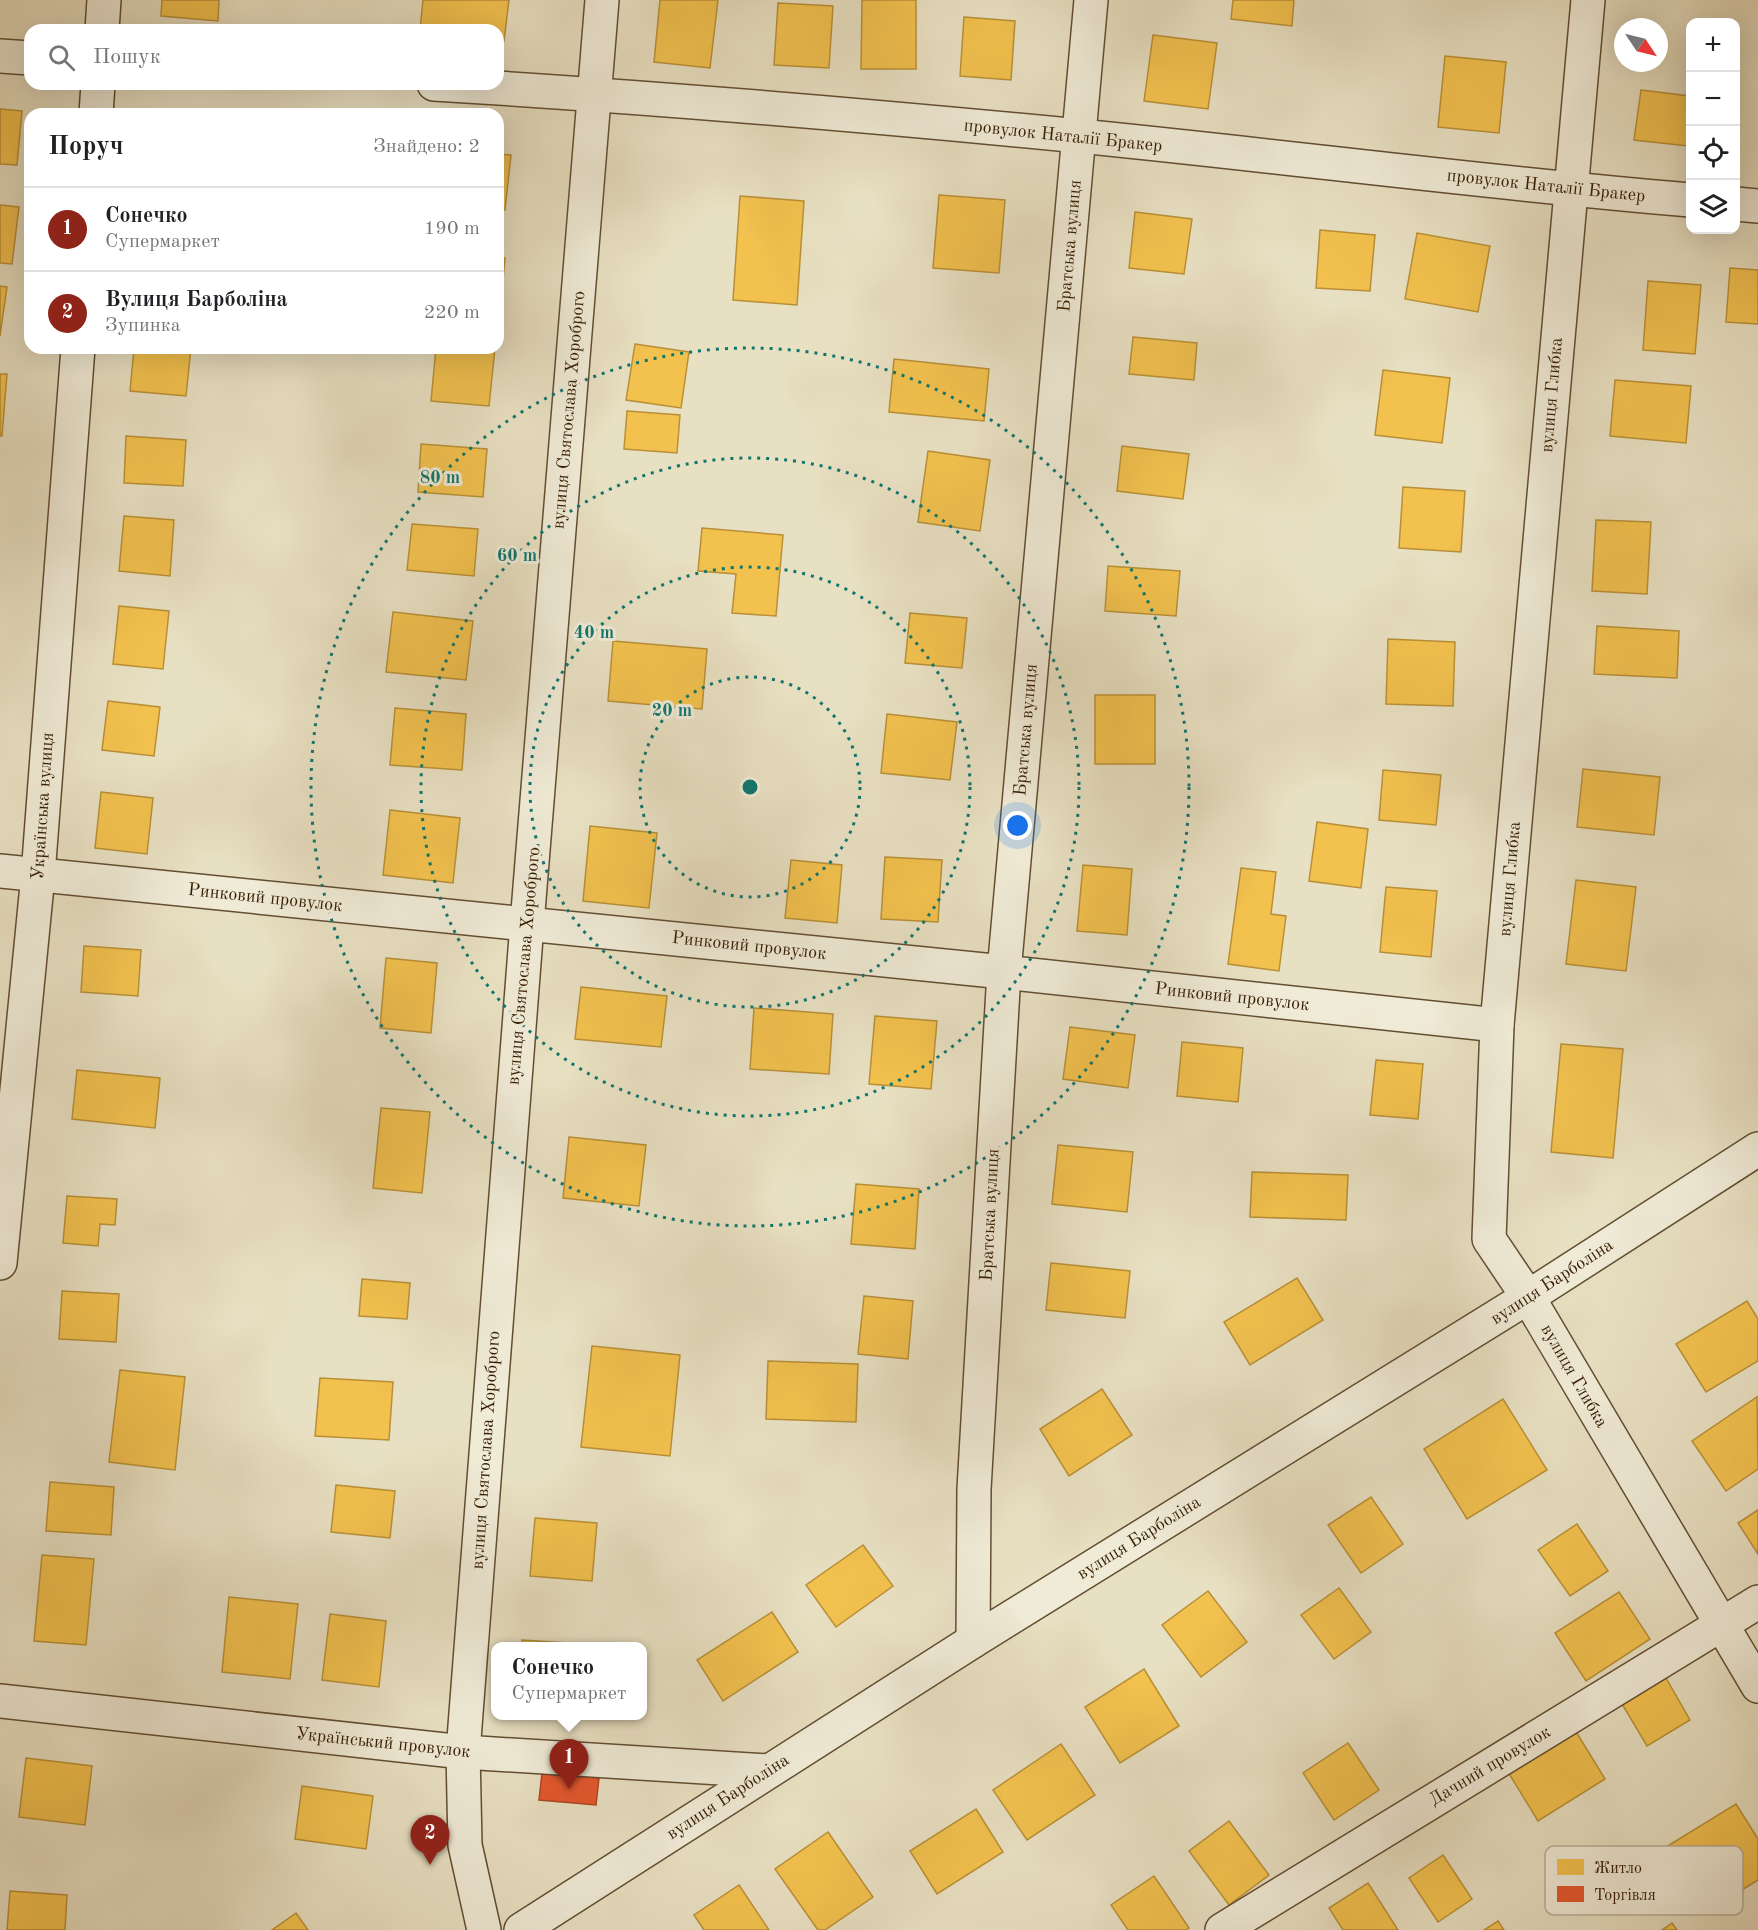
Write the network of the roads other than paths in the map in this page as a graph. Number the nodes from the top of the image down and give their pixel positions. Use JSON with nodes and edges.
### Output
{"nodes":[{"id":1,"x":104,"y":0,"type":"edge"},
{"id":2,"x":602,"y":0,"type":"edge"},
{"id":3,"x":1091,"y":0,"type":"edge"},
{"id":4,"x":1588,"y":0,"type":"edge"},
{"id":5,"x":102,"y":24,"type":"edge"},
{"id":6,"x":0,"y":56,"type":"edge"},
{"id":7,"x":24,"y":58,"type":"edge"},
{"id":8,"x":504,"y":88,"type":"edge"},
{"id":9,"x":98,"y":90,"type":"edge"},
{"id":10,"x":595,"y":94,"type":"junction"},
{"id":11,"x":96,"y":108,"type":"edge"},
{"id":12,"x":1079,"y":136,"type":"junction"},
{"id":13,"x":1570,"y":190,"type":"junction"},
{"id":14,"x":1686,"y":200,"type":"edge"},
{"id":15,"x":1740,"y":204,"type":"edge"},
{"id":16,"x":1758,"y":206,"type":"edge"},
{"id":17,"x":78,"y":354,"type":"edge"},
{"id":18,"x":0,"y":871,"type":"edge"},
{"id":19,"x":39,"y":875,"type":"junction"},
{"id":20,"x":527,"y":924,"type":"junction"},
{"id":21,"x":1004,"y":972,"type":"junction"},
{"id":22,"x":1497,"y":1025,"type":"junction"},
{"id":23,"x":1758,"y":1149,"type":"edge"},
{"id":24,"x":0,"y":1263,"type":"edge"},
{"id":25,"x":1528,"y":1297,"type":"junction"},
{"id":26,"x":1758,"y":1602,"type":"edge"},
{"id":27,"x":1721,"y":1625,"type":"junction"},
{"id":28,"x":973,"y":1641,"type":"junction"},
{"id":29,"x":1758,"y":1686,"type":"edge"},
{"id":30,"x":0,"y":1701,"type":"edge"},
{"id":31,"x":463,"y":1752,"type":"junction"},
{"id":32,"x":768,"y":1771,"type":"junction"},
{"id":33,"x":484,"y":1930,"type":"edge"},
{"id":34,"x":521,"y":1930,"type":"edge"},
{"id":35,"x":1222,"y":1930,"type":"edge"}],
"edges":[{"from":1,"to":5,"type":"street"},
{"from":2,"to":10,"type":"street","name":"вулиця Святослава Хороброго"},
{"from":3,"to":12,"type":"street","name":"Братська вулиця"},
{"from":4,"to":13,"type":"street","name":"вулиця Глибка"},
{"from":6,"to":7,"type":"street"},
{"from":8,"to":10,"type":"street","name":"провулок Наталії Бракер"},
{"from":9,"to":11,"type":"street"},
{"from":10,"to":12,"type":"street","name":"провулок Наталії Бракер"},
{"from":10,"to":20,"type":"street","name":"вулиця Святослава Хороброго"},
{"from":12,"to":13,"type":"street","name":"провулок Наталії Бракер"},
{"from":12,"to":21,"type":"street","name":"Братська вулиця"},
{"from":13,"to":14,"type":"street","name":"провулок Наталії Бракер"},
{"from":13,"to":22,"type":"street","name":"вулиця Глибка"},
{"from":15,"to":16,"type":"street"},
{"from":17,"to":19,"type":"street","name":"Українська вулиця"},
{"from":18,"to":19,"type":"street","name":"Ринковий провулок"},
{"from":19,"to":20,"type":"street","name":"Ринковий провулок"},
{"from":19,"to":24,"type":"street","name":"Українська вулиця"},
{"from":20,"to":21,"type":"street","name":"Ринковий провулок"},
{"from":20,"to":31,"type":"street","name":"вулиця Святослава Хороброго"},
{"from":21,"to":22,"type":"street","name":"Ринковий провулок"},
{"from":21,"to":28,"type":"street","name":"Братська вулиця"},
{"from":22,"to":25,"type":"street","name":"вулиця Глибка"},
{"from":23,"to":25,"type":"street","name":"вулиця Барболіна"},
{"from":25,"to":27,"type":"street","name":"вулиця Глибка"},
{"from":25,"to":28,"type":"street","name":"вулиця Барболіна"},
{"from":26,"to":27,"type":"street","name":"Дачний провулок"},
{"from":27,"to":29,"type":"street","name":"вулиця Глибка"},
{"from":27,"to":35,"type":"street","name":"Дачний провулок"},
{"from":28,"to":32,"type":"street","name":"вулиця Барболіна"},
{"from":30,"to":31,"type":"street","name":"Український провулок"},
{"from":31,"to":32,"type":"street","name":"Український провулок"},
{"from":31,"to":33,"type":"street","name":"вулиця Святослава Хороброго"},
{"from":32,"to":34,"type":"street","name":"вулиця Барболіна"}]}
